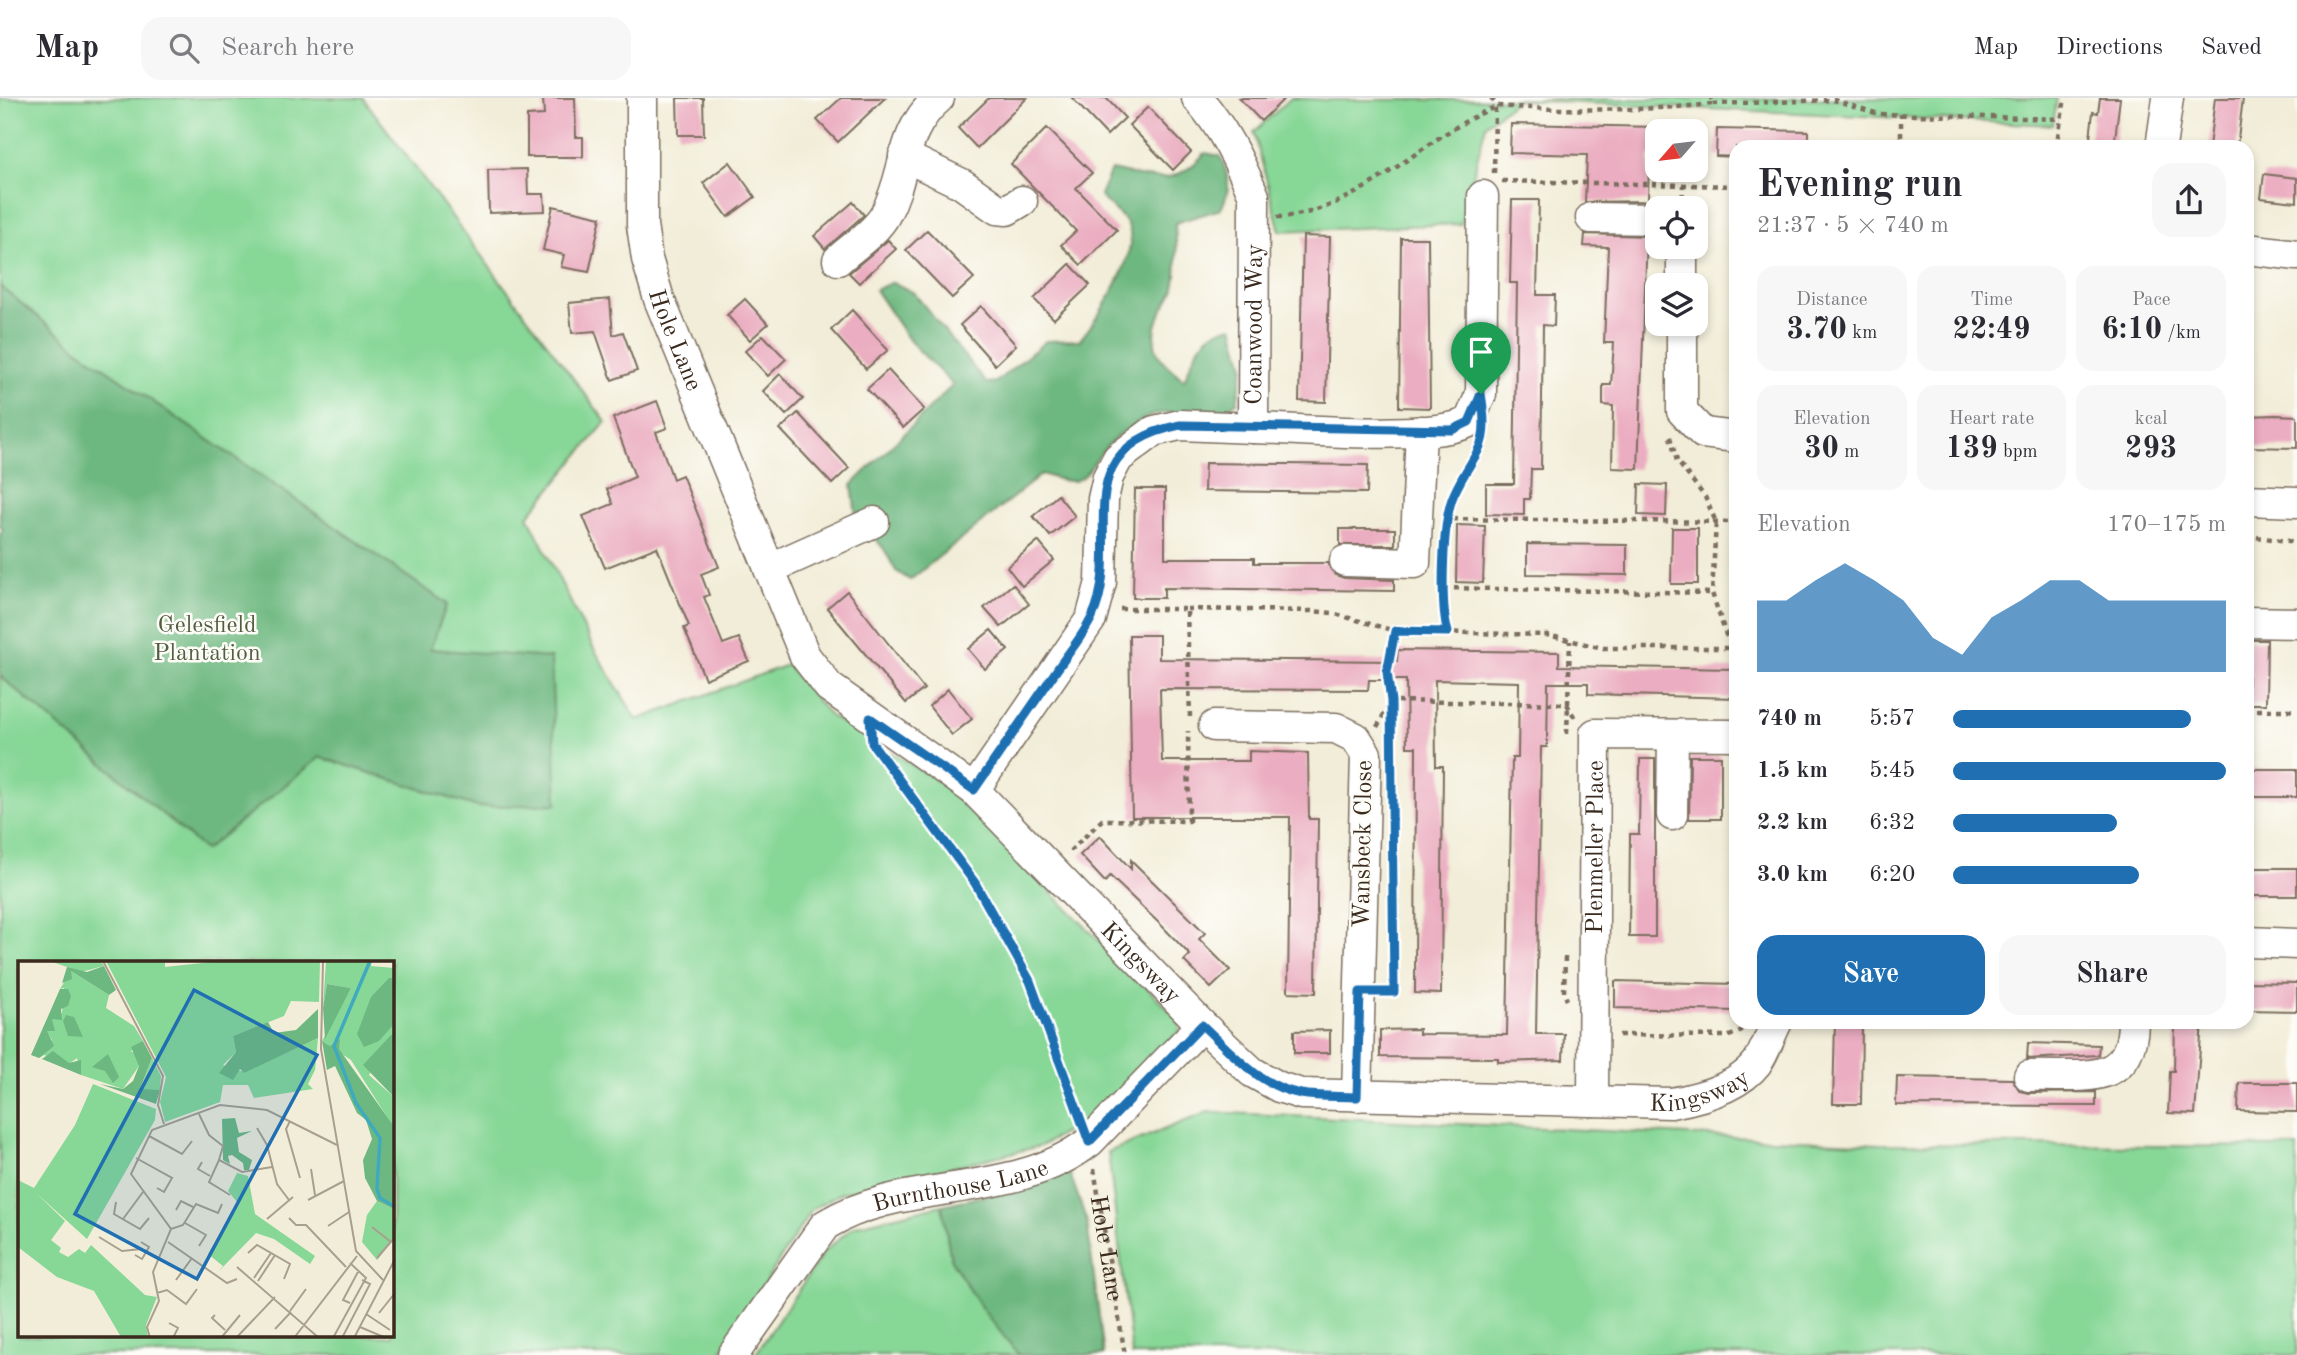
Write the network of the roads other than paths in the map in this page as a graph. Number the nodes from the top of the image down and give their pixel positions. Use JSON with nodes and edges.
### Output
{"nodes":[{"id":1,"x":642,"y":98,"type":"edge"},
{"id":2,"x":939,"y":98,"type":"edge"},
{"id":3,"x":1197,"y":98,"type":"edge"},
{"id":4,"x":2168,"y":98,"type":"edge"},
{"id":5,"x":2162,"y":140,"type":"edge"},
{"id":6,"x":904,"y":156,"type":"junction"},
{"id":7,"x":1483,"y":195,"type":"dead end"},
{"id":8,"x":1022,"y":201,"type":"dead end"},
{"id":9,"x":1591,"y":218,"type":"dead end"},
{"id":10,"x":1645,"y":219,"type":"edge"},
{"id":11,"x":2254,"y":250,"type":"edge"},
{"id":12,"x":2297,"y":255,"type":"edge"},
{"id":13,"x":838,"y":260,"type":"dead end"},
{"id":14,"x":1682,"y":336,"type":"edge"},
{"id":15,"x":1252,"y":428,"type":"junction"},
{"id":16,"x":1421,"y":431,"type":"junction"},
{"id":17,"x":1729,"y":436,"type":"edge"},
{"id":18,"x":2254,"y":500,"type":"edge"},
{"id":19,"x":2297,"y":502,"type":"edge"},
{"id":20,"x":855,"y":524,"type":"dead end"},
{"id":21,"x":1345,"y":561,"type":"dead end"},
{"id":22,"x":769,"y":569,"type":"junction"},
{"id":23,"x":2254,"y":622,"type":"edge"},
{"id":24,"x":2297,"y":623,"type":"edge"},
{"id":25,"x":1201,"y":722,"type":"road end"},
{"id":26,"x":1673,"y":735,"type":"junction"},
{"id":27,"x":1729,"y":735,"type":"edge"},
{"id":28,"x":974,"y":790,"type":"junction"},
{"id":29,"x":1672,"y":815,"type":"dead end"},
{"id":30,"x":2254,"y":942,"type":"edge"},
{"id":31,"x":2297,"y":944,"type":"edge"},
{"id":32,"x":1202,"y":1025,"type":"junction"},
{"id":33,"x":1773,"y":1029,"type":"edge"},
{"id":34,"x":2133,"y":1029,"type":"edge"},
{"id":35,"x":2029,"y":1076,"type":"dead end"},
{"id":36,"x":1357,"y":1097,"type":"junction"},
{"id":37,"x":1593,"y":1101,"type":"junction"},
{"id":38,"x":733,"y":1355,"type":"edge"}],
"edges":[{"from":1,"to":22,"type":"street","name":"Hole Lane"},
{"from":2,"to":6,"type":"street"},
{"from":3,"to":15,"type":"street","name":"Coanwood Way"},
{"from":4,"to":5,"type":"street"},
{"from":6,"to":8,"type":"street"},
{"from":6,"to":13,"type":"street"},
{"from":7,"to":16,"type":"street"},
{"from":9,"to":10,"type":"street"},
{"from":11,"to":12,"type":"street"},
{"from":14,"to":17,"type":"street"},
{"from":15,"to":16,"type":"street"},
{"from":15,"to":28,"type":"street","name":"Coanwood Way"},
{"from":16,"to":21,"type":"street"},
{"from":18,"to":19,"type":"street"},
{"from":20,"to":22,"type":"street"},
{"from":22,"to":28,"type":"street","name":"Kingsway"},
{"from":23,"to":24,"type":"street"},
{"from":25,"to":36,"type":"street","name":"Wansbeck Close"},
{"from":26,"to":27,"type":"street","name":"Plenmeller Place"},
{"from":26,"to":29,"type":"street"},
{"from":26,"to":37,"type":"street","name":"Plenmeller Place"},
{"from":28,"to":32,"type":"street","name":"Kingsway"},
{"from":30,"to":31,"type":"street"},
{"from":32,"to":36,"type":"street","name":"Kingsway"},
{"from":32,"to":38,"type":"street","name":"Burnthouse Lane"},
{"from":33,"to":37,"type":"street","name":"Kingsway"},
{"from":34,"to":35,"type":"street"},
{"from":36,"to":37,"type":"street","name":"Kingsway"}]}
